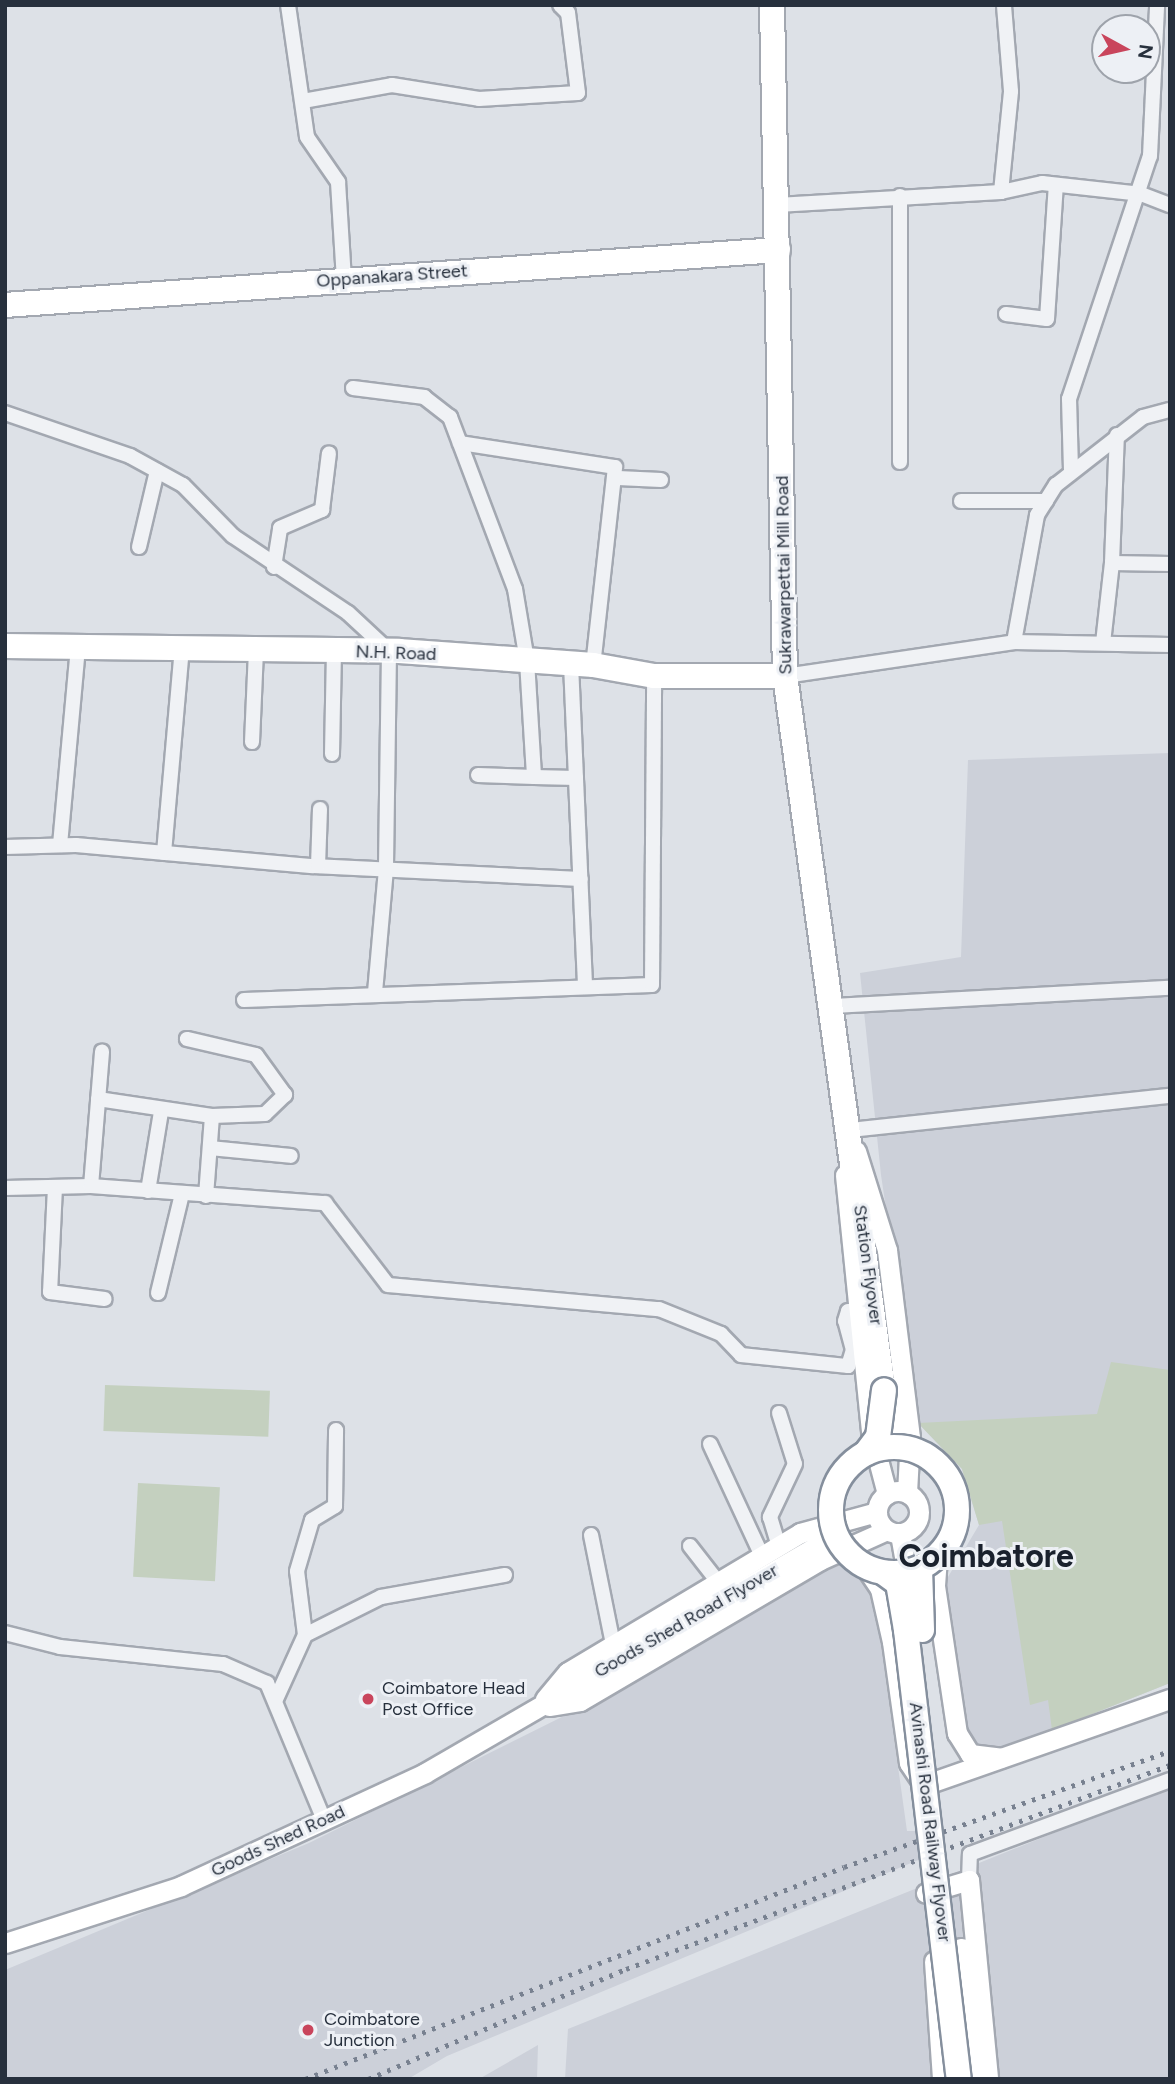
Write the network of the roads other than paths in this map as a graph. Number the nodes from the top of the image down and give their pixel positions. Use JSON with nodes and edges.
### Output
{"nodes":[{"id":1,"x":288,"y":5,"type":"edge"},
{"id":2,"x":560,"y":5,"type":"edge"},
{"id":3,"x":772,"y":5,"type":"edge"},
{"id":4,"x":1004,"y":5,"type":"edge"},
{"id":5,"x":1157,"y":5,"type":"edge"},
{"id":6,"x":1163,"y":64,"type":"edge"},
{"id":7,"x":303,"y":101,"type":"junction"},
{"id":8,"x":1056,"y":185,"type":"junction"},
{"id":9,"x":1001,"y":192,"type":"junction"},
{"id":10,"x":1141,"y":194,"type":"junction"},
{"id":11,"x":900,"y":197,"type":"junction"},
{"id":12,"x":777,"y":205,"type":"junction"},
{"id":13,"x":1170,"y":205,"type":"edge"},
{"id":14,"x":778,"y":250,"type":"junction"},
{"id":15,"x":344,"y":279,"type":"junction"},
{"id":16,"x":5,"y":305,"type":"edge"},
{"id":17,"x":1006,"y":314,"type":"dead end"},
{"id":18,"x":353,"y":388,"type":"dead end"},
{"id":19,"x":1170,"y":410,"type":"edge"},
{"id":20,"x":5,"y":413,"type":"edge"},
{"id":21,"x":1117,"y":435,"type":"junction"},
{"id":22,"x":460,"y":443,"type":"junction"},
{"id":23,"x":329,"y":453,"type":"dead end"},
{"id":24,"x":900,"y":462,"type":"dead end"},
{"id":25,"x":1072,"y":470,"type":"junction"},
{"id":26,"x":157,"y":471,"type":"junction"},
{"id":27,"x":618,"y":478,"type":"junction"},
{"id":28,"x":661,"y":480,"type":"dead end"},
{"id":29,"x":961,"y":501,"type":"dead end"},
{"id":30,"x":1046,"y":501,"type":"junction"},
{"id":31,"x":139,"y":547,"type":"dead end"},
{"id":32,"x":1112,"y":563,"type":"junction"},
{"id":33,"x":1170,"y":564,"type":"edge"},
{"id":34,"x":274,"y":567,"type":"junction"},
{"id":35,"x":1014,"y":642,"type":"junction"},
{"id":36,"x":1103,"y":643,"type":"junction"},
{"id":37,"x":1170,"y":645,"type":"edge"},
{"id":38,"x":5,"y":646,"type":"edge"},
{"id":39,"x":78,"y":647,"type":"junction"},
{"id":40,"x":182,"y":649,"type":"junction"},
{"id":41,"x":256,"y":650,"type":"junction"},
{"id":42,"x":334,"y":651,"type":"junction"},
{"id":43,"x":389,"y":651,"type":"junction"},
{"id":44,"x":527,"y":661,"type":"junction"},
{"id":45,"x":582,"y":664,"type":"junction"},
{"id":46,"x":654,"y":676,"type":"junction"},
{"id":47,"x":785,"y":676,"type":"junction"},
{"id":48,"x":252,"y":742,"type":"dead end"},
{"id":49,"x":331,"y":754,"type":"dead end"},
{"id":50,"x":478,"y":775,"type":"dead end"},
{"id":51,"x":534,"y":777,"type":"junction"},
{"id":52,"x":576,"y":778,"type":"junction"},
{"id":53,"x":320,"y":809,"type":"dead end"},
{"id":54,"x":60,"y":845,"type":"junction"},
{"id":55,"x":5,"y":847,"type":"edge"},
{"id":56,"x":164,"y":853,"type":"junction"},
{"id":57,"x":318,"y":866,"type":"junction"},
{"id":58,"x":386,"y":869,"type":"junction"},
{"id":59,"x":581,"y":879,"type":"junction"},
{"id":60,"x":585,"y":983,"type":"junction"},
{"id":61,"x":1170,"y":988,"type":"edge"},
{"id":62,"x":375,"y":993,"type":"junction"},
{"id":63,"x":244,"y":1000,"type":"dead end"},
{"id":64,"x":833,"y":1006,"type":"junction"},
{"id":65,"x":187,"y":1039,"type":"dead end"},
{"id":66,"x":102,"y":1051,"type":"dead end"},
{"id":67,"x":1170,"y":1096,"type":"edge"},
{"id":68,"x":98,"y":1099,"type":"junction"},
{"id":69,"x":161,"y":1112,"type":"junction"},
{"id":70,"x":212,"y":1116,"type":"junction"},
{"id":71,"x":851,"y":1135,"type":"junction"},
{"id":72,"x":210,"y":1147,"type":"junction"},
{"id":73,"x":290,"y":1156,"type":"dead end"},
{"id":74,"x":91,"y":1186,"type":"junction"},
{"id":75,"x":55,"y":1187,"type":"junction"},
{"id":76,"x":5,"y":1188,"type":"edge"},
{"id":77,"x":148,"y":1191,"type":"junction"},
{"id":78,"x":182,"y":1194,"type":"junction"},
{"id":79,"x":206,"y":1196,"type":"junction"},
{"id":80,"x":158,"y":1293,"type":"dead end"},
{"id":81,"x":104,"y":1299,"type":"dead end"},
{"id":82,"x":856,"y":1311,"type":"junction"},
{"id":83,"x":884,"y":1390,"type":"junction"},
{"id":84,"x":779,"y":1413,"type":"dead end"},
{"id":85,"x":335,"y":1430,"type":"dead end"},
{"id":86,"x":710,"y":1444,"type":"dead end"},
{"id":87,"x":898,"y":1447,"type":"junction"},
{"id":88,"x":866,"y":1453,"type":"junction"},
{"id":89,"x":907,"y":1493,"type":"junction"},
{"id":90,"x":887,"y":1494,"type":"junction"},
{"id":91,"x":877,"y":1512,"type":"junction"},
{"id":92,"x":893,"y":1532,"type":"junction"},
{"id":93,"x":591,"y":1535,"type":"dead end"},
{"id":94,"x":835,"y":1535,"type":"junction"},
{"id":95,"x":690,"y":1546,"type":"dead end"},
{"id":96,"x":779,"y":1546,"type":"junction"},
{"id":97,"x":762,"y":1556,"type":"junction"},
{"id":98,"x":903,"y":1567,"type":"junction"},
{"id":99,"x":505,"y":1575,"type":"dead end"},
{"id":100,"x":718,"y":1582,"type":"junction"},
{"id":101,"x":5,"y":1633,"type":"edge"},
{"id":102,"x":305,"y":1635,"type":"junction"},
{"id":103,"x":613,"y":1644,"type":"junction"},
{"id":104,"x":276,"y":1699,"type":"junction"},
{"id":105,"x":1170,"y":1699,"type":"edge"},
{"id":106,"x":537,"y":1707,"type":"junction"},
{"id":107,"x":1012,"y":1757,"type":"junction"},
{"id":108,"x":1170,"y":1780,"type":"edge"},
{"id":109,"x":324,"y":1820,"type":"junction"},
{"id":110,"x":969,"y":1880,"type":"junction"},
{"id":111,"x":5,"y":1943,"type":"edge"},
{"id":112,"x":943,"y":2079,"type":"edge"},
{"id":113,"x":959,"y":2079,"type":"edge"},
{"id":114,"x":975,"y":2079,"type":"edge"},
{"id":115,"x":988,"y":2079,"type":"edge"}],
"edges":[{"from":1,"to":7,"type":"street"},
{"from":2,"to":7,"type":"street"},
{"from":3,"to":12,"type":"highway","name":"Sukrawarpettai Mill Road"},
{"from":4,"to":9,"type":"street"},
{"from":5,"to":6,"type":"street"},
{"from":6,"to":10,"type":"street"},
{"from":7,"to":15,"type":"street"},
{"from":8,"to":9,"type":"street"},
{"from":8,"to":10,"type":"street"},
{"from":8,"to":17,"type":"street"},
{"from":9,"to":11,"type":"street"},
{"from":10,"to":13,"type":"street"},
{"from":10,"to":25,"type":"street"},
{"from":11,"to":12,"type":"street"},
{"from":11,"to":24,"type":"street"},
{"from":12,"to":14,"type":"highway","name":"Sukrawarpettai Mill Road"},
{"from":14,"to":15,"type":"highway","name":"Oppanakara Street"},
{"from":14,"to":47,"type":"highway","name":"Sukrawarpettai Mill Road"},
{"from":15,"to":16,"type":"highway","name":"Oppanakara Street"},
{"from":18,"to":22,"type":"street"},
{"from":19,"to":21,"type":"street"},
{"from":20,"to":26,"type":"street"},
{"from":21,"to":25,"type":"street"},
{"from":21,"to":32,"type":"street"},
{"from":22,"to":27,"type":"street"},
{"from":22,"to":44,"type":"street"},
{"from":23,"to":34,"type":"street"},
{"from":25,"to":30,"type":"street"},
{"from":26,"to":31,"type":"street"},
{"from":26,"to":34,"type":"street"},
{"from":27,"to":28,"type":"street"},
{"from":27,"to":45,"type":"street"},
{"from":29,"to":30,"type":"street"},
{"from":30,"to":35,"type":"street"},
{"from":32,"to":33,"type":"street"},
{"from":32,"to":36,"type":"street"},
{"from":34,"to":43,"type":"street"},
{"from":35,"to":36,"type":"street"},
{"from":35,"to":47,"type":"street"},
{"from":36,"to":37,"type":"street"},
{"from":38,"to":39,"type":"highway","name":"N.H. Road"},
{"from":39,"to":40,"type":"highway","name":"N.H. Road"},
{"from":39,"to":54,"type":"street"},
{"from":40,"to":41,"type":"highway","name":"N.H. Road"},
{"from":40,"to":56,"type":"street"},
{"from":41,"to":42,"type":"highway","name":"N.H. Road"},
{"from":41,"to":48,"type":"street"},
{"from":42,"to":43,"type":"highway","name":"N.H. Road"},
{"from":42,"to":49,"type":"street"},
{"from":43,"to":44,"type":"highway","name":"N.H. Road"},
{"from":43,"to":58,"type":"street"},
{"from":44,"to":45,"type":"highway","name":"N.H. Road"},
{"from":44,"to":51,"type":"street"},
{"from":45,"to":46,"type":"highway","name":"N.H. Road"},
{"from":45,"to":52,"type":"street"},
{"from":46,"to":47,"type":"highway","name":"N.H. Road"},
{"from":46,"to":60,"type":"street"},
{"from":47,"to":64,"type":"highway","name":"Sukrawarpettai Mill Road"},
{"from":50,"to":51,"type":"street"},
{"from":51,"to":52,"type":"street"},
{"from":52,"to":59,"type":"street"},
{"from":53,"to":57,"type":"street"},
{"from":54,"to":55,"type":"street"},
{"from":54,"to":56,"type":"street"},
{"from":56,"to":57,"type":"street"},
{"from":57,"to":58,"type":"street"},
{"from":58,"to":59,"type":"street"},
{"from":58,"to":62,"type":"street"},
{"from":59,"to":60,"type":"street"},
{"from":60,"to":62,"type":"street"},
{"from":61,"to":64,"type":"street"},
{"from":62,"to":63,"type":"street"},
{"from":64,"to":71,"type":"highway","name":"Sukrawarpettai Mill Road"},
{"from":65,"to":70,"type":"street"},
{"from":66,"to":68,"type":"street"},
{"from":67,"to":71,"type":"street"},
{"from":68,"to":69,"type":"street"},
{"from":68,"to":74,"type":"street"},
{"from":69,"to":70,"type":"street"},
{"from":69,"to":77,"type":"street"},
{"from":70,"to":72,"type":"street"},
{"from":71,"to":82,"type":"main road"},
{"from":71,"to":83,"type":"highway","name":"Station Flyover"},
{"from":71,"to":89,"type":"main road"},
{"from":72,"to":73,"type":"street"},
{"from":72,"to":79,"type":"street"},
{"from":74,"to":75,"type":"street"},
{"from":74,"to":77,"type":"street"},
{"from":75,"to":76,"type":"street"},
{"from":75,"to":81,"type":"street"},
{"from":77,"to":78,"type":"street"},
{"from":78,"to":79,"type":"street"},
{"from":78,"to":80,"type":"street"},
{"from":79,"to":82,"type":"street"},
{"from":82,"to":90,"type":"main road"},
{"from":83,"to":87,"type":"highway","name":"Station Flyover","bridge":true},
{"from":83,"to":88,"type":"highway","name":"Station Flyover","bridge":true},
{"from":84,"to":96,"type":"street"},
{"from":85,"to":102,"type":"street"},
{"from":86,"to":97,"type":"street"},
{"from":87,"to":88,"type":"highway","bridge":true},
{"from":87,"to":98,"type":"highway","bridge":true},
{"from":88,"to":94,"type":"highway","name":"Station Flyover","bridge":true},
{"from":89,"to":90,"type":"main road"},
{"from":89,"to":92,"type":"main road"},
{"from":90,"to":91,"type":"main road"},
{"from":91,"to":92,"type":"main road"},
{"from":91,"to":96,"type":"main road"},
{"from":92,"to":98,"type":"main road"},
{"from":92,"to":106,"type":"main road"},
{"from":93,"to":103,"type":"street"},
{"from":94,"to":98,"type":"highway","bridge":true},
{"from":94,"to":106,"type":"main road","name":"Goods Shed Road Flyover"},
{"from":95,"to":100,"type":"street"},
{"from":96,"to":97,"type":"main road"},
{"from":97,"to":100,"type":"main road"},
{"from":98,"to":107,"type":"main road"},
{"from":98,"to":107,"type":"main road"},
{"from":98,"to":113,"type":"highway","name":"Avinashi Road Railway Flyover","bridge":true},
{"from":98,"to":114,"type":"highway","name":"Avinashi Road Railway Flyover","bridge":true},
{"from":99,"to":102,"type":"street"},
{"from":100,"to":103,"type":"main road"},
{"from":101,"to":104,"type":"street"},
{"from":102,"to":104,"type":"street"},
{"from":103,"to":106,"type":"main road"},
{"from":104,"to":109,"type":"street"},
{"from":105,"to":107,"type":"main road"},
{"from":106,"to":109,"type":"main road","name":"Goods Shed Road"},
{"from":108,"to":110,"type":"street"},
{"from":109,"to":111,"type":"main road","name":"Goods Shed Road"},
{"from":110,"to":112,"type":"main road"},
{"from":110,"to":115,"type":"main road"}]}
